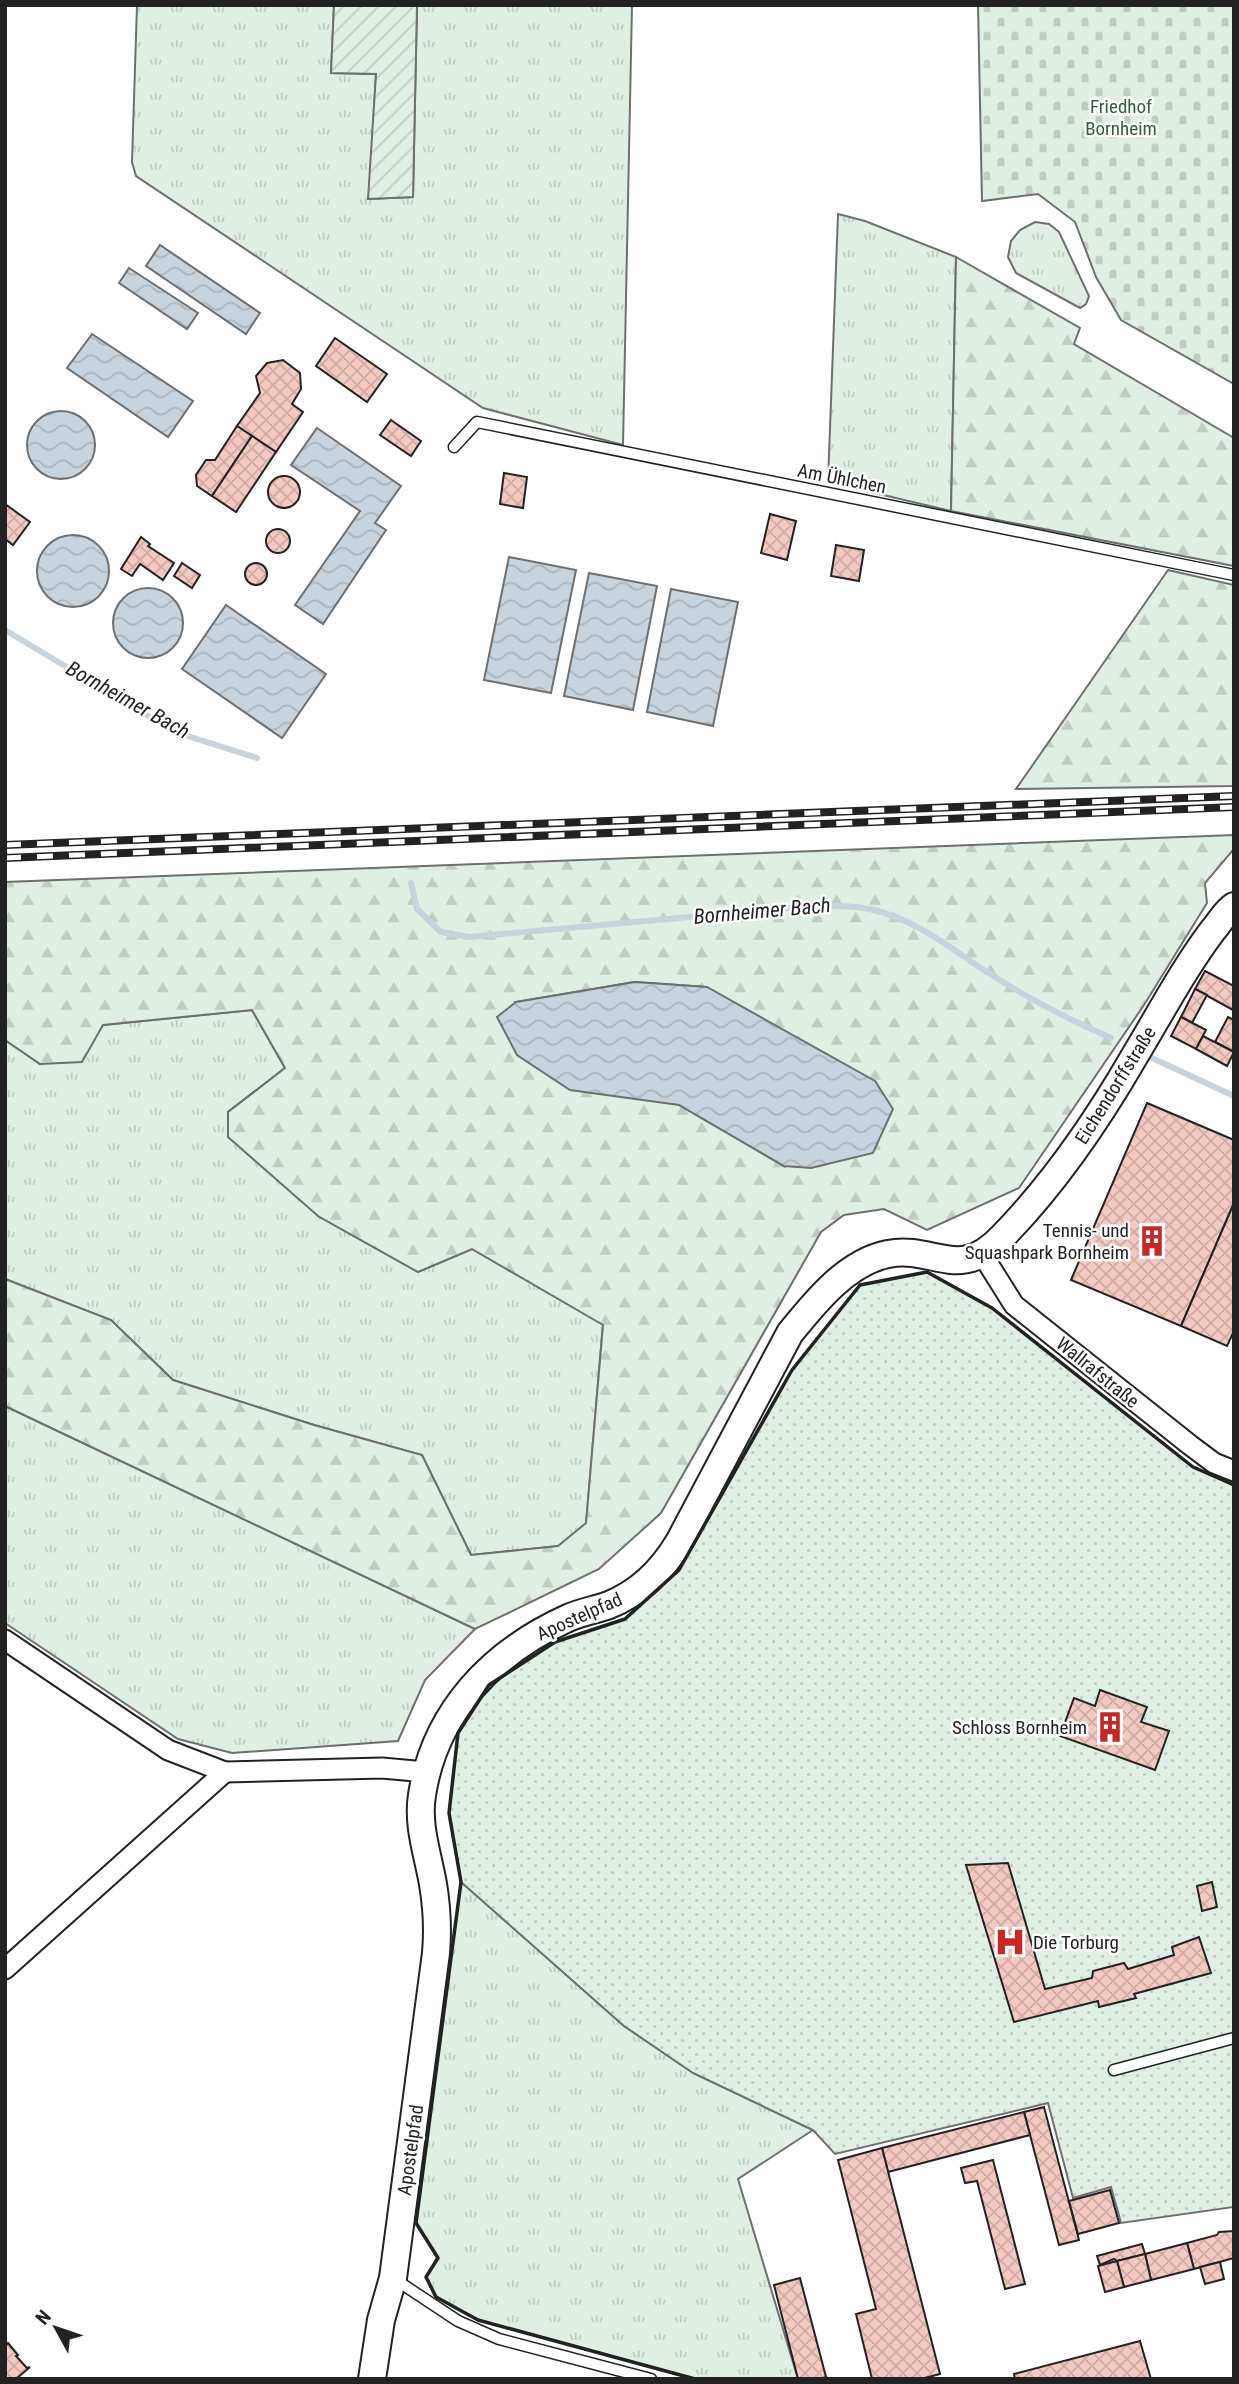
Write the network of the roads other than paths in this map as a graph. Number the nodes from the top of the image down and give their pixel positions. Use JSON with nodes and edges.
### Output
{"nodes":[{"id":1,"x":454,"y":446,"type":"dead end"},
{"id":2,"x":1234,"y":575,"type":"edge"},
{"id":3,"x":1234,"y":906,"type":"edge"},
{"id":4,"x":982,"y":1254,"type":"junction"},
{"id":5,"x":1234,"y":1471,"type":"edge"},
{"id":6,"x":5,"y":1640,"type":"edge"},
{"id":7,"x":225,"y":1772,"type":"junction"},
{"id":8,"x":426,"y":1772,"type":"junction"},
{"id":9,"x":5,"y":1969,"type":"edge"},
{"id":10,"x":1234,"y":2038,"type":"edge"},
{"id":11,"x":1114,"y":2070,"type":"dead end"},
{"id":12,"x":393,"y":2278,"type":"junction"},
{"id":13,"x":372,"y":2379,"type":"edge"},
{"id":14,"x":651,"y":2379,"type":"edge"}],
"edges":[{"from":1,"to":2,"type":"lane","name":"Am Ühlchen"},
{"from":3,"to":4,"type":"street","name":"Eichendorffstraße"},
{"from":4,"to":5,"type":"street","name":"Wallrafstraße"},
{"from":4,"to":8,"type":"street","name":"Apostelpfad"},
{"from":6,"to":7,"type":"street"},
{"from":7,"to":8,"type":"street"},
{"from":7,"to":9,"type":"street"},
{"from":8,"to":12,"type":"street","name":"Apostelpfad"},
{"from":10,"to":11,"type":"lane"},
{"from":12,"to":13,"type":"street","name":"Apostelpfad"},
{"from":12,"to":14,"type":"lane"}]}
